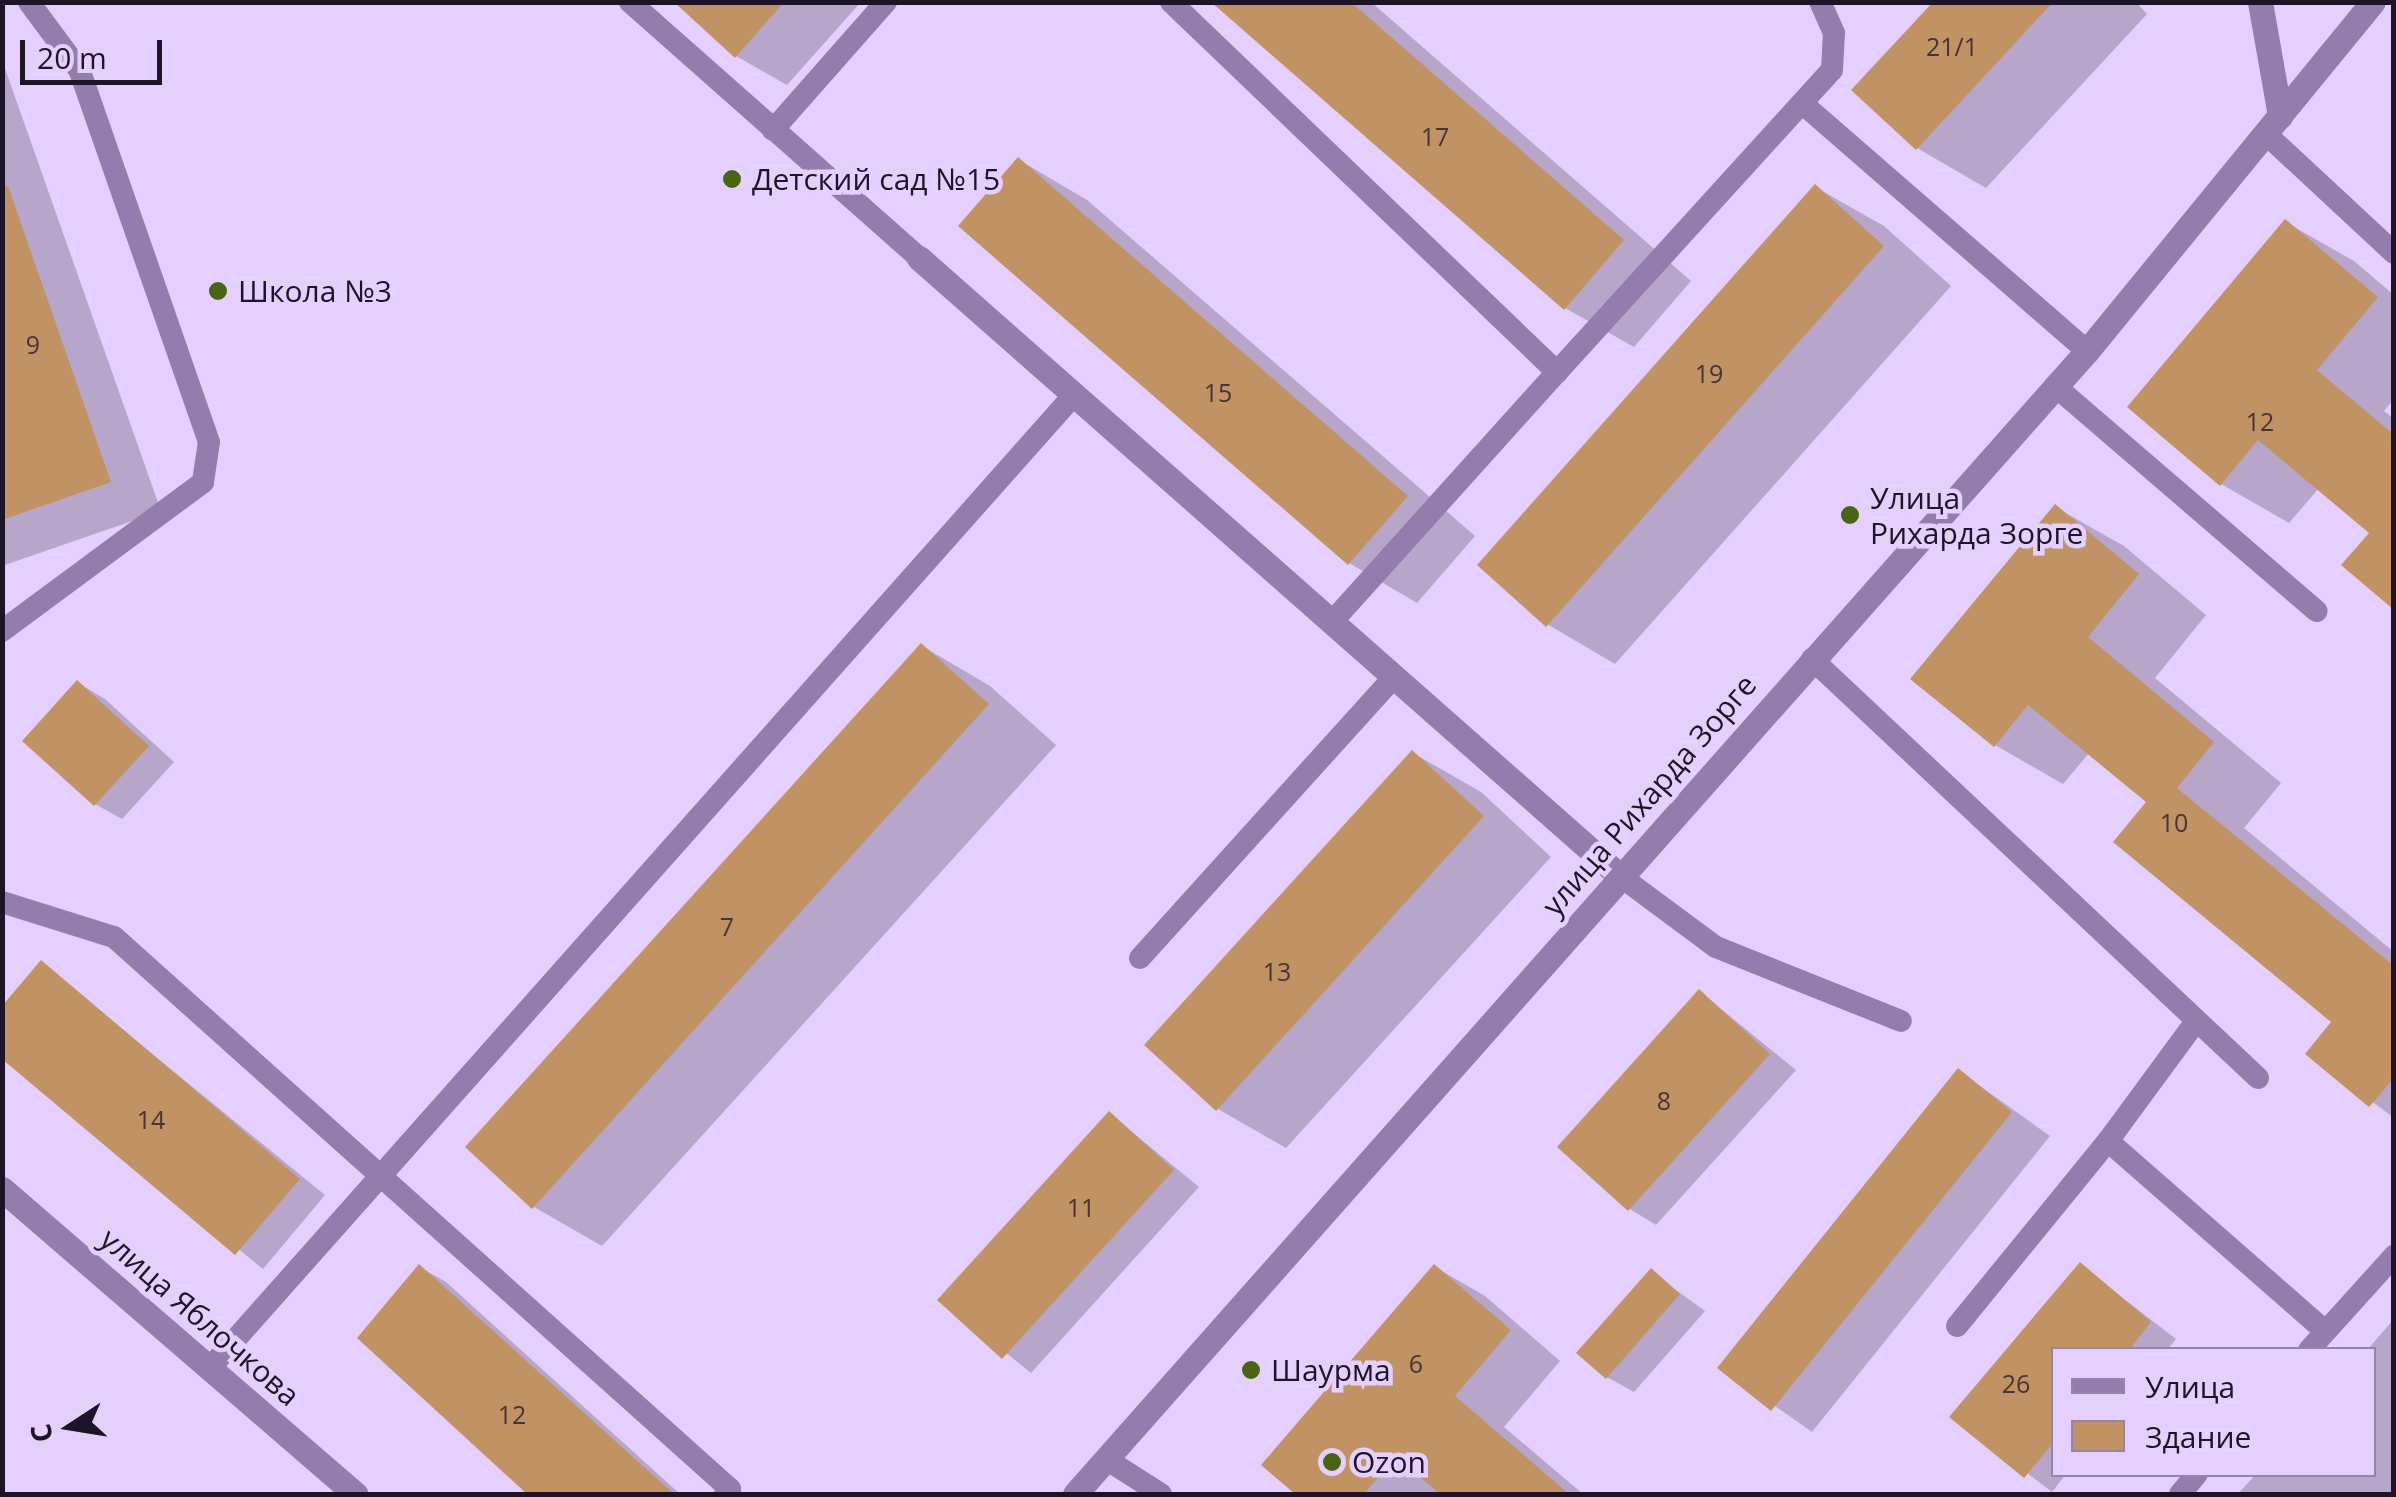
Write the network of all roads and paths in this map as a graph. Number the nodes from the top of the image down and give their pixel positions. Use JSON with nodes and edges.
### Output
{"nodes":[{"id":1,"x":29,"y":2,"type":"edge"},
{"id":2,"x":630,"y":2,"type":"edge"},
{"id":3,"x":886,"y":2,"type":"edge"},
{"id":4,"x":1171,"y":2,"type":"edge"},
{"id":5,"x":1820,"y":2,"type":"edge"},
{"id":6,"x":2260,"y":2,"type":"edge"},
{"id":7,"x":2374,"y":2,"type":"edge"},
{"id":8,"x":1803,"y":104,"type":"junction"},
{"id":9,"x":2273,"y":125,"type":"junction"},
{"id":10,"x":773,"y":130,"type":"junction"},
{"id":11,"x":2394,"y":253,"type":"edge"},
{"id":12,"x":918,"y":258,"type":"joint"},
{"id":13,"x":2087,"y":351,"type":"junction"},
{"id":14,"x":1557,"y":372,"type":"junction"},
{"id":15,"x":2055,"y":386,"type":"junction"},
{"id":16,"x":1074,"y":395,"type":"junction"},
{"id":17,"x":2318,"y":612,"type":"dead end"},
{"id":18,"x":1332,"y":622,"type":"junction"},
{"id":19,"x":2,"y":631,"type":"edge"},
{"id":20,"x":1812,"y":659,"type":"junction"},
{"id":21,"x":1394,"y":677,"type":"junction"},
{"id":22,"x":1620,"y":876,"type":"junction"},
{"id":23,"x":2,"y":902,"type":"edge"},
{"id":24,"x":1140,"y":958,"type":"dead end"},
{"id":25,"x":1901,"y":1022,"type":"dead end"},
{"id":26,"x":2194,"y":1024,"type":"junction"},
{"id":27,"x":2258,"y":1078,"type":"dead end"},
{"id":28,"x":2108,"y":1141,"type":"junction"},
{"id":29,"x":380,"y":1178,"type":"junction"},
{"id":30,"x":2,"y":1189,"type":"edge"},
{"id":31,"x":2394,"y":1256,"type":"edge"},
{"id":32,"x":1957,"y":1326,"type":"dead end"},
{"id":33,"x":2325,"y":1331,"type":"junction"},
{"id":34,"x":2312,"y":1347,"type":"edge"},
{"id":35,"x":210,"y":1368,"type":"junction"},
{"id":36,"x":1106,"y":1460,"type":"junction"},
{"id":37,"x":355,"y":1494,"type":"edge"},
{"id":38,"x":725,"y":1494,"type":"edge"},
{"id":39,"x":1075,"y":1494,"type":"edge"},
{"id":40,"x":1161,"y":1494,"type":"edge"}],
"edges":[{"from":1,"to":19,"type":"lane"},
{"from":2,"to":10,"type":"lane"},
{"from":3,"to":10,"type":"lane"},
{"from":4,"to":14,"type":"lane"},
{"from":5,"to":8,"type":"lane"},
{"from":6,"to":9,"type":"street"},
{"from":7,"to":9,"type":"street","name":"улица Рихарда Зорге"},
{"from":8,"to":13,"type":"lane"},
{"from":8,"to":14,"type":"lane"},
{"from":9,"to":11,"type":"lane"},
{"from":9,"to":13,"type":"street","name":"улица Рихарда Зорге"},
{"from":10,"to":12,"type":"lane"},
{"from":12,"to":16,"type":"street"},
{"from":13,"to":15,"type":"street","name":"улица Рихарда Зорге"},
{"from":14,"to":18,"type":"lane"},
{"from":15,"to":17,"type":"lane"},
{"from":15,"to":20,"type":"street","name":"улица Рихарда Зорге"},
{"from":16,"to":18,"type":"street"},
{"from":16,"to":29,"type":"lane"},
{"from":18,"to":21,"type":"street"},
{"from":20,"to":22,"type":"street","name":"улица Рихарда Зорге"},
{"from":20,"to":26,"type":"lane"},
{"from":21,"to":22,"type":"street"},
{"from":21,"to":24,"type":"lane"},
{"from":22,"to":25,"type":"lane"},
{"from":22,"to":36,"type":"street","name":"улица Рихарда Зорге"},
{"from":23,"to":29,"type":"lane"},
{"from":26,"to":27,"type":"lane"},
{"from":26,"to":28,"type":"lane"},
{"from":28,"to":32,"type":"lane"},
{"from":28,"to":33,"type":"lane"},
{"from":29,"to":35,"type":"lane"},
{"from":29,"to":38,"type":"lane"},
{"from":30,"to":35,"type":"street","name":"улица Яблочкова"},
{"from":31,"to":33,"type":"lane"},
{"from":33,"to":34,"type":"lane"},
{"from":35,"to":37,"type":"street","name":"улица Яблочкова"},
{"from":36,"to":39,"type":"street","name":"улица Рихарда Зорге"},
{"from":36,"to":40,"type":"lane"}]}
